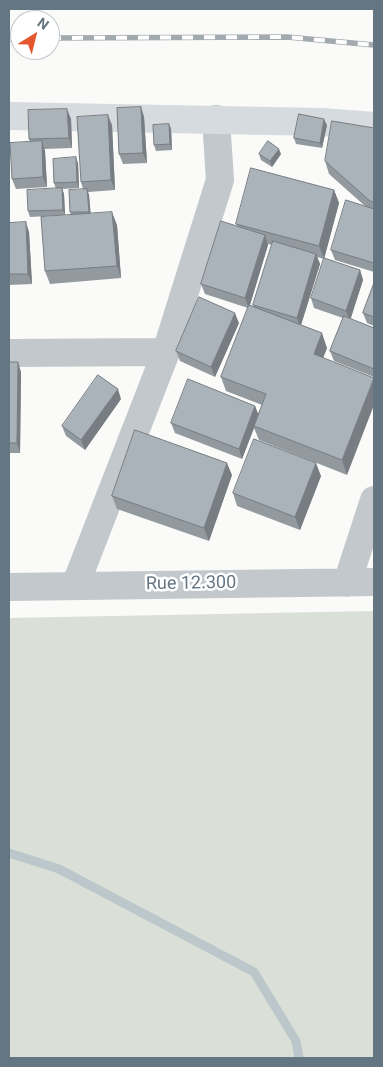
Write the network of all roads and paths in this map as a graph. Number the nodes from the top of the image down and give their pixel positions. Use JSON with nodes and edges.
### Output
{"nodes":[{"id":1,"x":9,"y":116,"type":"edge"},
{"id":2,"x":216,"y":119,"type":"junction"},
{"id":3,"x":374,"y":126,"type":"edge"},
{"id":4,"x":166,"y":352,"type":"junction"},
{"id":5,"x":9,"y":353,"type":"edge"},
{"id":6,"x":374,"y":500,"type":"edge"},
{"id":7,"x":348,"y":582,"type":"junction"},
{"id":8,"x":374,"y":582,"type":"edge"},
{"id":9,"x":75,"y":586,"type":"junction"},
{"id":10,"x":9,"y":587,"type":"edge"}],
"edges":[{"from":1,"to":2,"type":"main road"},
{"from":2,"to":3,"type":"main road"},
{"from":2,"to":4,"type":"street"},
{"from":4,"to":5,"type":"street"},
{"from":4,"to":9,"type":"street"},
{"from":6,"to":7,"type":"street"},
{"from":7,"to":8,"type":"street","name":"Rue 12.300"},
{"from":7,"to":9,"type":"street","name":"Rue 12.300"},
{"from":9,"to":10,"type":"street","name":"Rue 12.300"}]}
